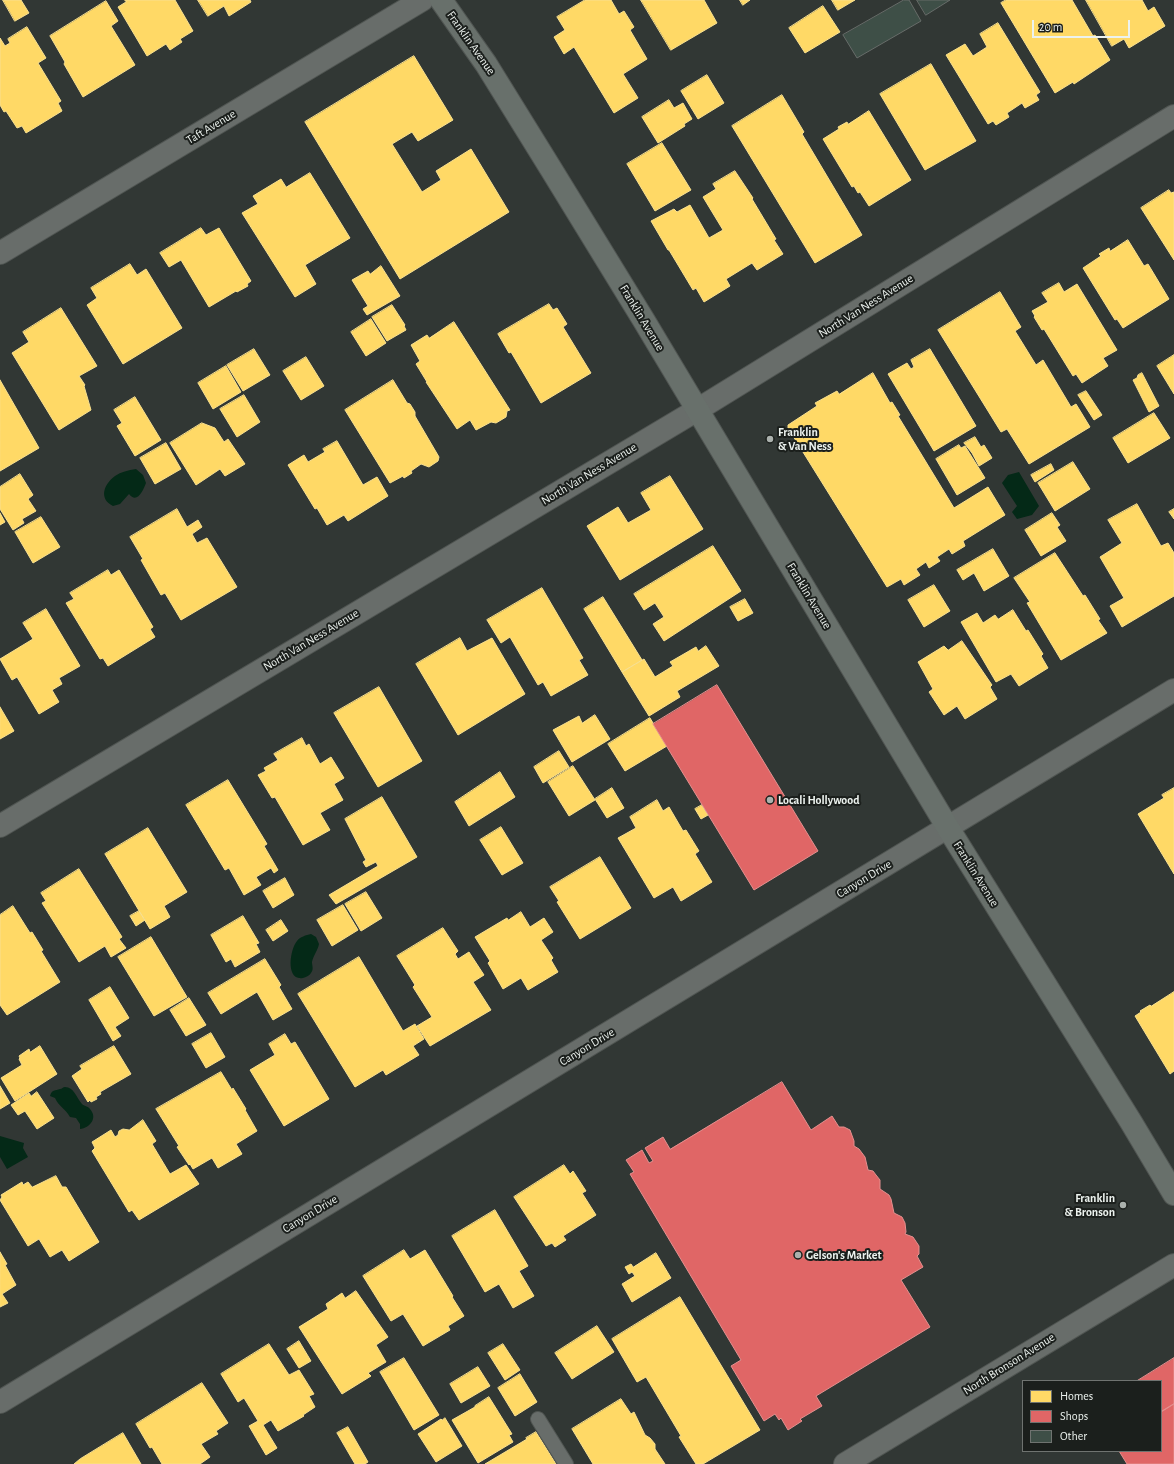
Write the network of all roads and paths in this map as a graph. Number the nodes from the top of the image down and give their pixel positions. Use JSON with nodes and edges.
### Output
{"nodes":[{"id":1,"x":422,"y":0,"type":"edge"},
{"id":2,"x":441,"y":0,"type":"edge"},
{"id":3,"x":1174,"y":116,"type":"edge"},
{"id":4,"x":0,"y":253,"type":"edge"},
{"id":5,"x":697,"y":410,"type":"junction"},
{"id":6,"x":1174,"y":690,"type":"edge"},
{"id":7,"x":0,"y":826,"type":"edge"},
{"id":8,"x":948,"y":828,"type":"junction"},
{"id":9,"x":1174,"y":1194,"type":"edge"},
{"id":10,"x":1174,"y":1265,"type":"edge"},
{"id":11,"x":0,"y":1402,"type":"edge"},
{"id":12,"x":538,"y":1420,"type":"dead end"},
{"id":13,"x":566,"y":1464,"type":"edge"},
{"id":14,"x":845,"y":1464,"type":"edge"}],
"edges":[{"from":1,"to":4,"type":"street","name":"Taft Avenue"},
{"from":2,"to":5,"type":"main road","name":"Franklin Avenue"},
{"from":3,"to":5,"type":"street","name":"North Van Ness Avenue"},
{"from":5,"to":7,"type":"street","name":"North Van Ness Avenue"},
{"from":5,"to":8,"type":"main road","name":"Franklin Avenue"},
{"from":6,"to":8,"type":"street","name":"Canyon Drive"},
{"from":8,"to":9,"type":"main road","name":"Franklin Avenue"},
{"from":8,"to":11,"type":"street","name":"Canyon Drive"},
{"from":10,"to":14,"type":"street","name":"North Bronson Avenue"},
{"from":12,"to":13,"type":"lane"}]}
